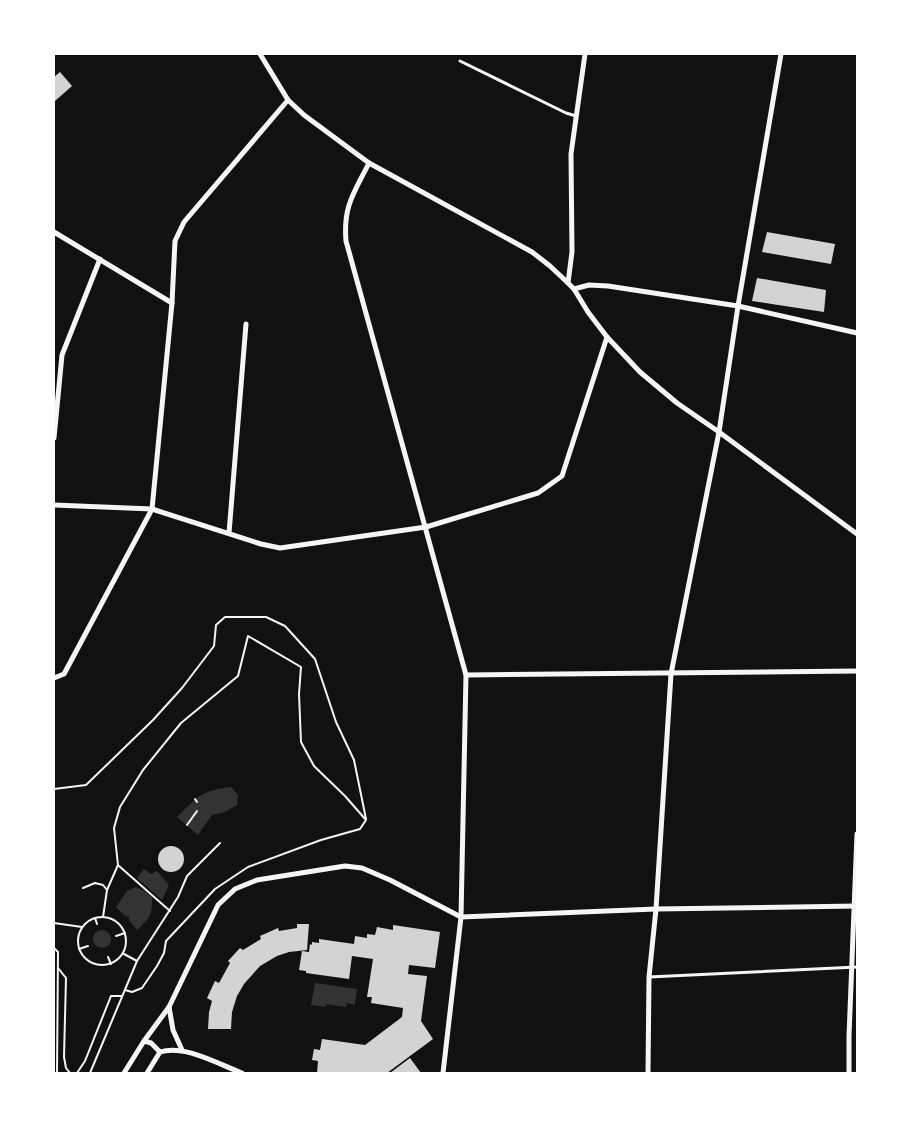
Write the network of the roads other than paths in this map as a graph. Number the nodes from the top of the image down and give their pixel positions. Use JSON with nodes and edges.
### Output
{"nodes":[{"id":1,"x":260,"y":54,"type":"edge"},
{"id":2,"x":585,"y":54,"type":"edge"},
{"id":3,"x":781,"y":54,"type":"edge"},
{"id":4,"x":460,"y":61,"type":"dead end"},
{"id":5,"x":288,"y":100,"type":"junction"},
{"id":6,"x":576,"y":116,"type":"junction"},
{"id":7,"x":369,"y":163,"type":"junction"},
{"id":8,"x":54,"y":232,"type":"edge"},
{"id":9,"x":100,"y":259,"type":"junction"},
{"id":10,"x":568,"y":282,"type":"junction"},
{"id":11,"x":574,"y":289,"type":"junction"},
{"id":12,"x":172,"y":303,"type":"junction"},
{"id":13,"x":738,"y":306,"type":"junction"},
{"id":14,"x":246,"y":324,"type":"dead end"},
{"id":15,"x":857,"y":333,"type":"edge"},
{"id":16,"x":607,"y":337,"type":"junction"},
{"id":17,"x":719,"y":432,"type":"junction"},
{"id":18,"x":54,"y":438,"type":"edge"},
{"id":19,"x":54,"y":505,"type":"edge"},
{"id":20,"x":152,"y":509,"type":"junction"},
{"id":21,"x":426,"y":527,"type":"junction"},
{"id":22,"x":229,"y":533,"type":"junction"},
{"id":23,"x":857,"y":534,"type":"edge"},
{"id":24,"x":857,"y":671,"type":"edge"},
{"id":25,"x":671,"y":674,"type":"junction"},
{"id":26,"x":466,"y":675,"type":"junction"},
{"id":27,"x":54,"y":678,"type":"edge"},
{"id":28,"x":857,"y":834,"type":"edge"},
{"id":29,"x":856,"y":907,"type":"edge"},
{"id":30,"x":656,"y":909,"type":"junction"},
{"id":31,"x":461,"y":917,"type":"junction"},
{"id":32,"x":854,"y":967,"type":"edge"},
{"id":33,"x":649,"y":977,"type":"junction"},
{"id":34,"x":169,"y":1007,"type":"junction"},
{"id":35,"x":144,"y":1041,"type":"junction"},
{"id":36,"x":182,"y":1050,"type":"junction"},
{"id":37,"x":160,"y":1052,"type":"junction"},
{"id":38,"x":124,"y":1073,"type":"edge"},
{"id":39,"x":147,"y":1073,"type":"edge"},
{"id":40,"x":242,"y":1073,"type":"edge"},
{"id":41,"x":443,"y":1073,"type":"edge"},
{"id":42,"x":648,"y":1073,"type":"edge"},
{"id":43,"x":849,"y":1073,"type":"edge"}],
"edges":[{"from":1,"to":5,"type":"street"},
{"from":2,"to":6,"type":"street"},
{"from":3,"to":13,"type":"street"},
{"from":4,"to":6,"type":"lane"},
{"from":5,"to":7,"type":"street"},
{"from":5,"to":12,"type":"street"},
{"from":6,"to":10,"type":"street"},
{"from":7,"to":10,"type":"street"},
{"from":7,"to":21,"type":"street"},
{"from":8,"to":9,"type":"street"},
{"from":9,"to":12,"type":"street"},
{"from":9,"to":18,"type":"street"},
{"from":10,"to":11,"type":"street"},
{"from":11,"to":13,"type":"street"},
{"from":11,"to":16,"type":"street"},
{"from":12,"to":20,"type":"street"},
{"from":13,"to":15,"type":"street"},
{"from":13,"to":17,"type":"street"},
{"from":14,"to":22,"type":"street"},
{"from":16,"to":17,"type":"street"},
{"from":16,"to":21,"type":"street"},
{"from":17,"to":23,"type":"street"},
{"from":17,"to":25,"type":"street"},
{"from":19,"to":20,"type":"street"},
{"from":20,"to":22,"type":"street"},
{"from":20,"to":27,"type":"street"},
{"from":21,"to":22,"type":"street"},
{"from":21,"to":26,"type":"street"},
{"from":24,"to":25,"type":"street"},
{"from":25,"to":26,"type":"street"},
{"from":25,"to":30,"type":"street"},
{"from":26,"to":31,"type":"street"},
{"from":28,"to":29,"type":"street"},
{"from":29,"to":30,"type":"street"},
{"from":29,"to":32,"type":"street"},
{"from":30,"to":31,"type":"street"},
{"from":30,"to":33,"type":"street"},
{"from":31,"to":34,"type":"street"},
{"from":31,"to":41,"type":"street"},
{"from":32,"to":33,"type":"lane"},
{"from":32,"to":43,"type":"street"},
{"from":33,"to":42,"type":"street"},
{"from":34,"to":35,"type":"street"},
{"from":34,"to":36,"type":"street"},
{"from":35,"to":37,"type":"street"},
{"from":35,"to":38,"type":"street"},
{"from":36,"to":37,"type":"street"},
{"from":36,"to":40,"type":"street"},
{"from":37,"to":39,"type":"street"}]}
